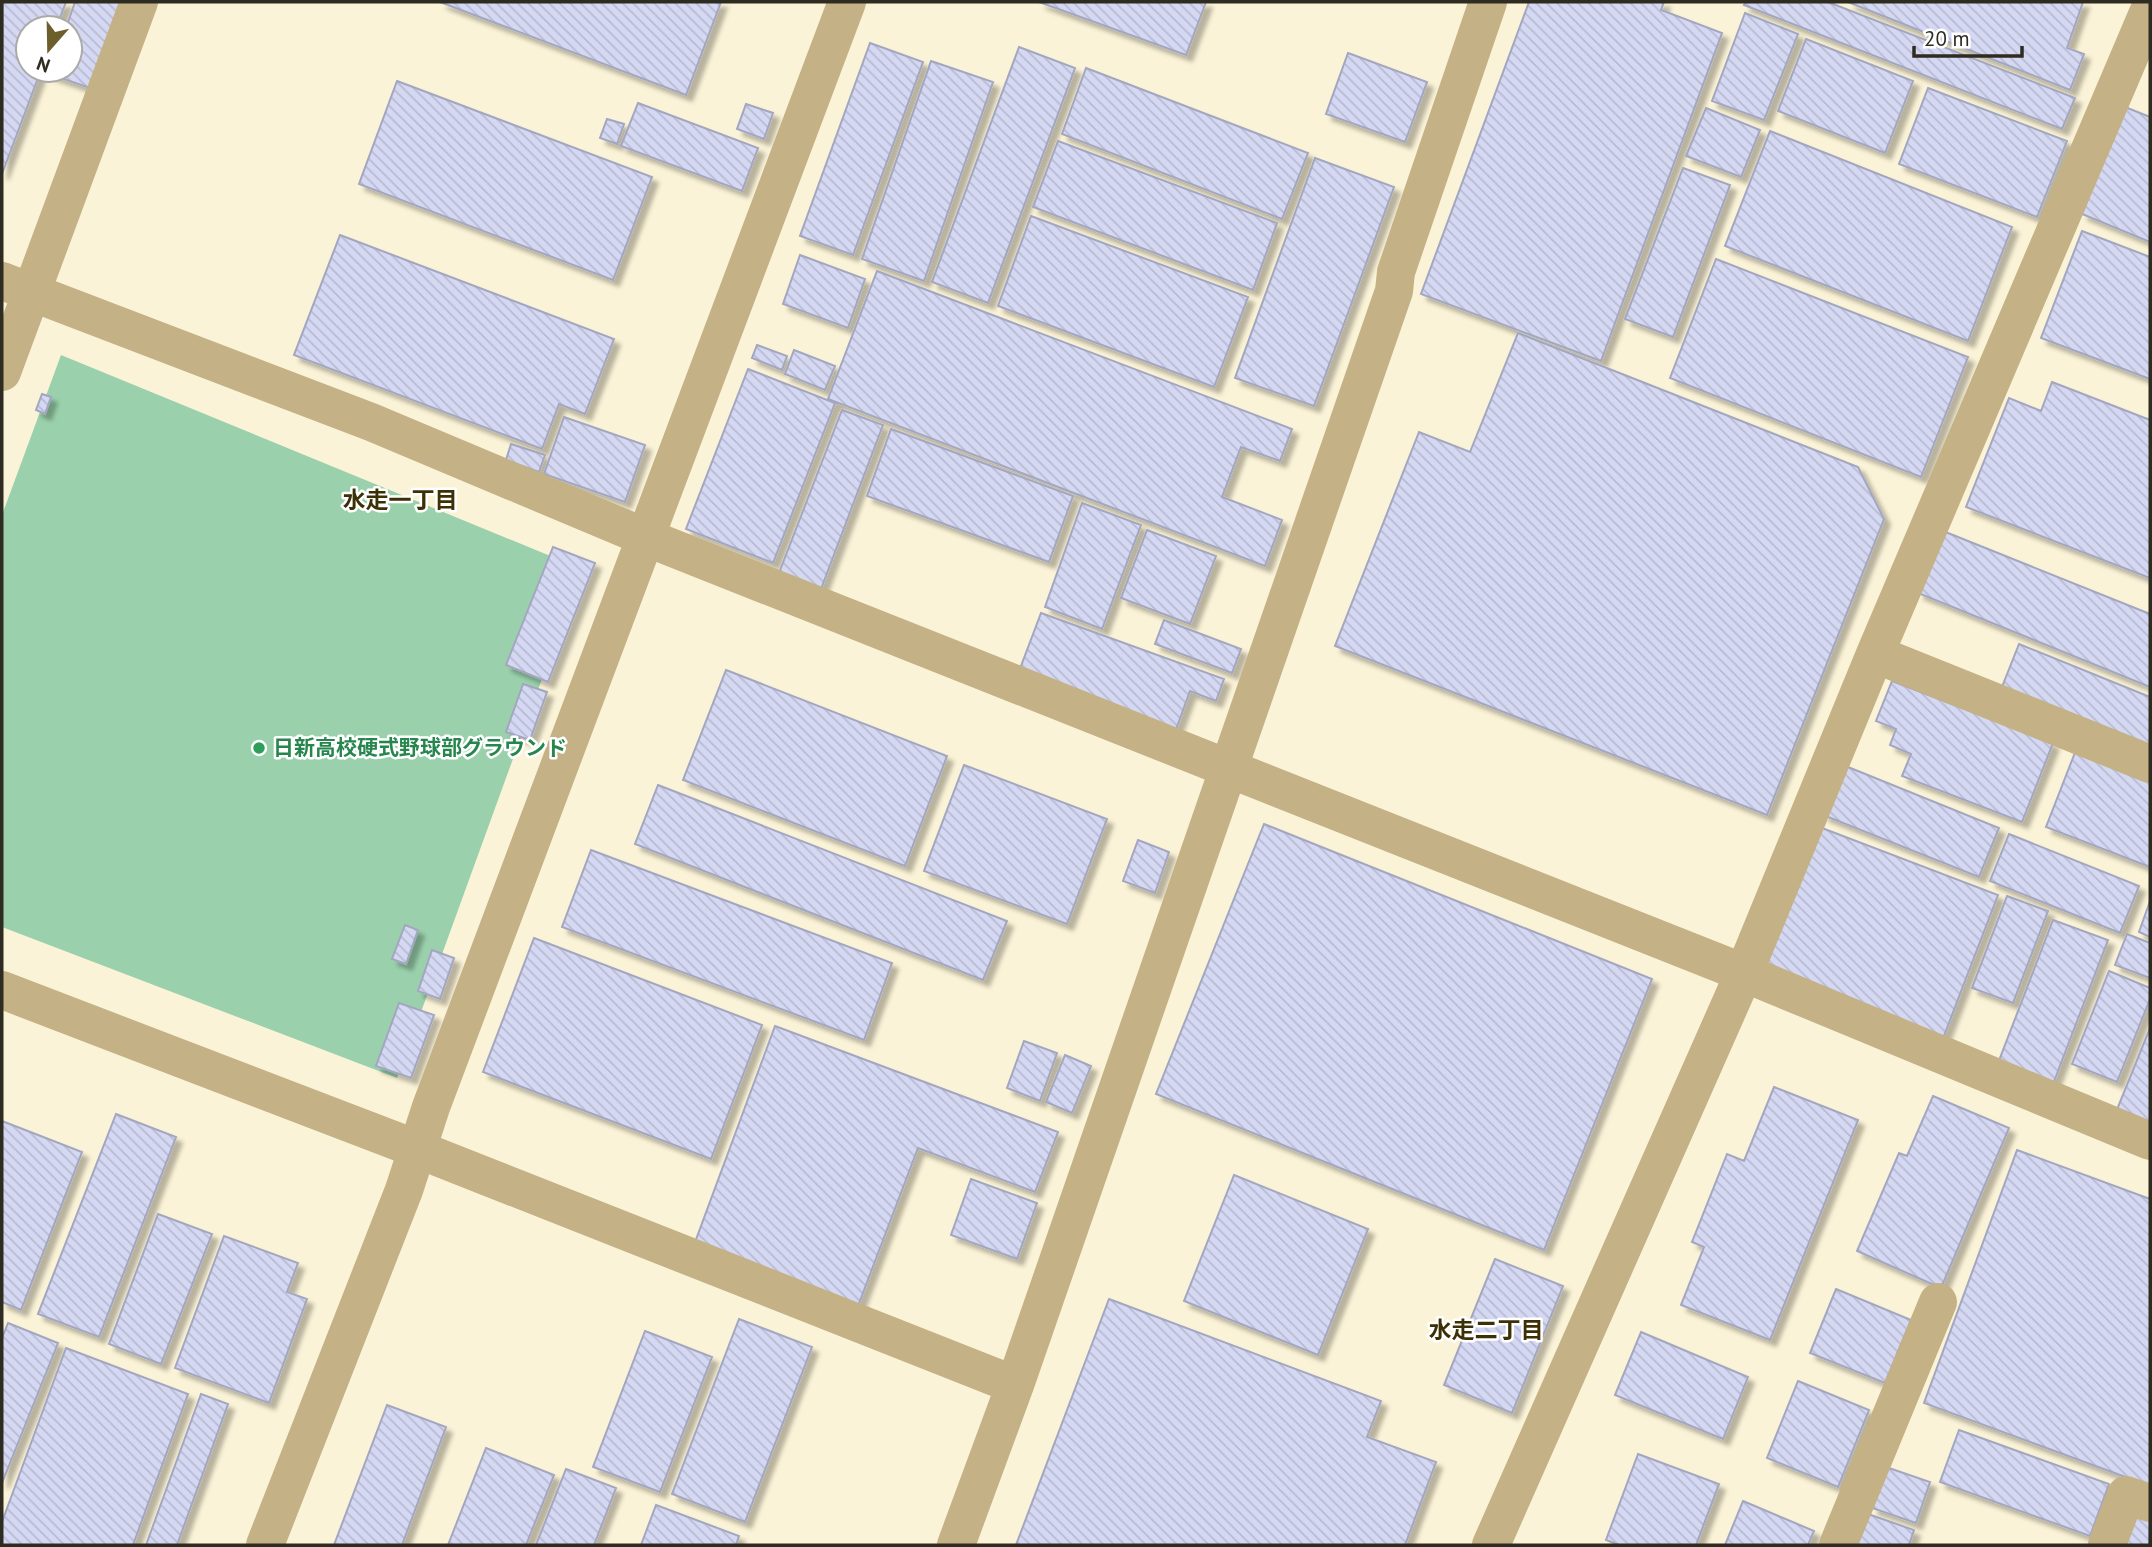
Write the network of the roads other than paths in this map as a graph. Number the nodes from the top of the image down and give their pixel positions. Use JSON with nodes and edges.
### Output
{"nodes":[{"id":1,"x":139,"y":2,"type":"edge"},
{"id":2,"x":847,"y":2,"type":"edge"},
{"id":3,"x":1488,"y":2,"type":"edge"},
{"id":4,"x":2146,"y":10,"type":"edge"},
{"id":5,"x":17,"y":287,"type":"edge"},
{"id":6,"x":2,"y":372,"type":"edge"},
{"id":7,"x":645,"y":537,"type":"junction"},
{"id":8,"x":1875,"y":654,"type":"junction"},
{"id":9,"x":2150,"y":764,"type":"edge"},
{"id":10,"x":1230,"y":771,"type":"junction"},
{"id":11,"x":1744,"y":973,"type":"junction"},
{"id":12,"x":2,"y":990,"type":"edge"},
{"id":13,"x":2150,"y":1142,"type":"edge"},
{"id":14,"x":417,"y":1149,"type":"junction"},
{"id":15,"x":1938,"y":1302,"type":"dead end"},
{"id":16,"x":1015,"y":1385,"type":"junction"},
{"id":17,"x":2150,"y":1503,"type":"edge"},
{"id":18,"x":265,"y":1545,"type":"edge"},
{"id":19,"x":956,"y":1545,"type":"edge"},
{"id":20,"x":1491,"y":1545,"type":"edge"},
{"id":21,"x":1838,"y":1545,"type":"edge"},
{"id":22,"x":2107,"y":1545,"type":"edge"}],
"edges":[{"from":1,"to":5,"type":"street"},
{"from":2,"to":7,"type":"street"},
{"from":3,"to":10,"type":"street"},
{"from":4,"to":8,"type":"street"},
{"from":5,"to":6,"type":"street"},
{"from":5,"to":7,"type":"street"},
{"from":7,"to":10,"type":"street"},
{"from":7,"to":14,"type":"street"},
{"from":8,"to":9,"type":"street"},
{"from":8,"to":11,"type":"street"},
{"from":10,"to":11,"type":"street"},
{"from":10,"to":16,"type":"street"},
{"from":11,"to":13,"type":"street"},
{"from":11,"to":20,"type":"street"},
{"from":12,"to":14,"type":"street"},
{"from":14,"to":16,"type":"street"},
{"from":14,"to":18,"type":"street"},
{"from":15,"to":21,"type":"street"},
{"from":16,"to":19,"type":"street"},
{"from":17,"to":22,"type":"street"}]}
